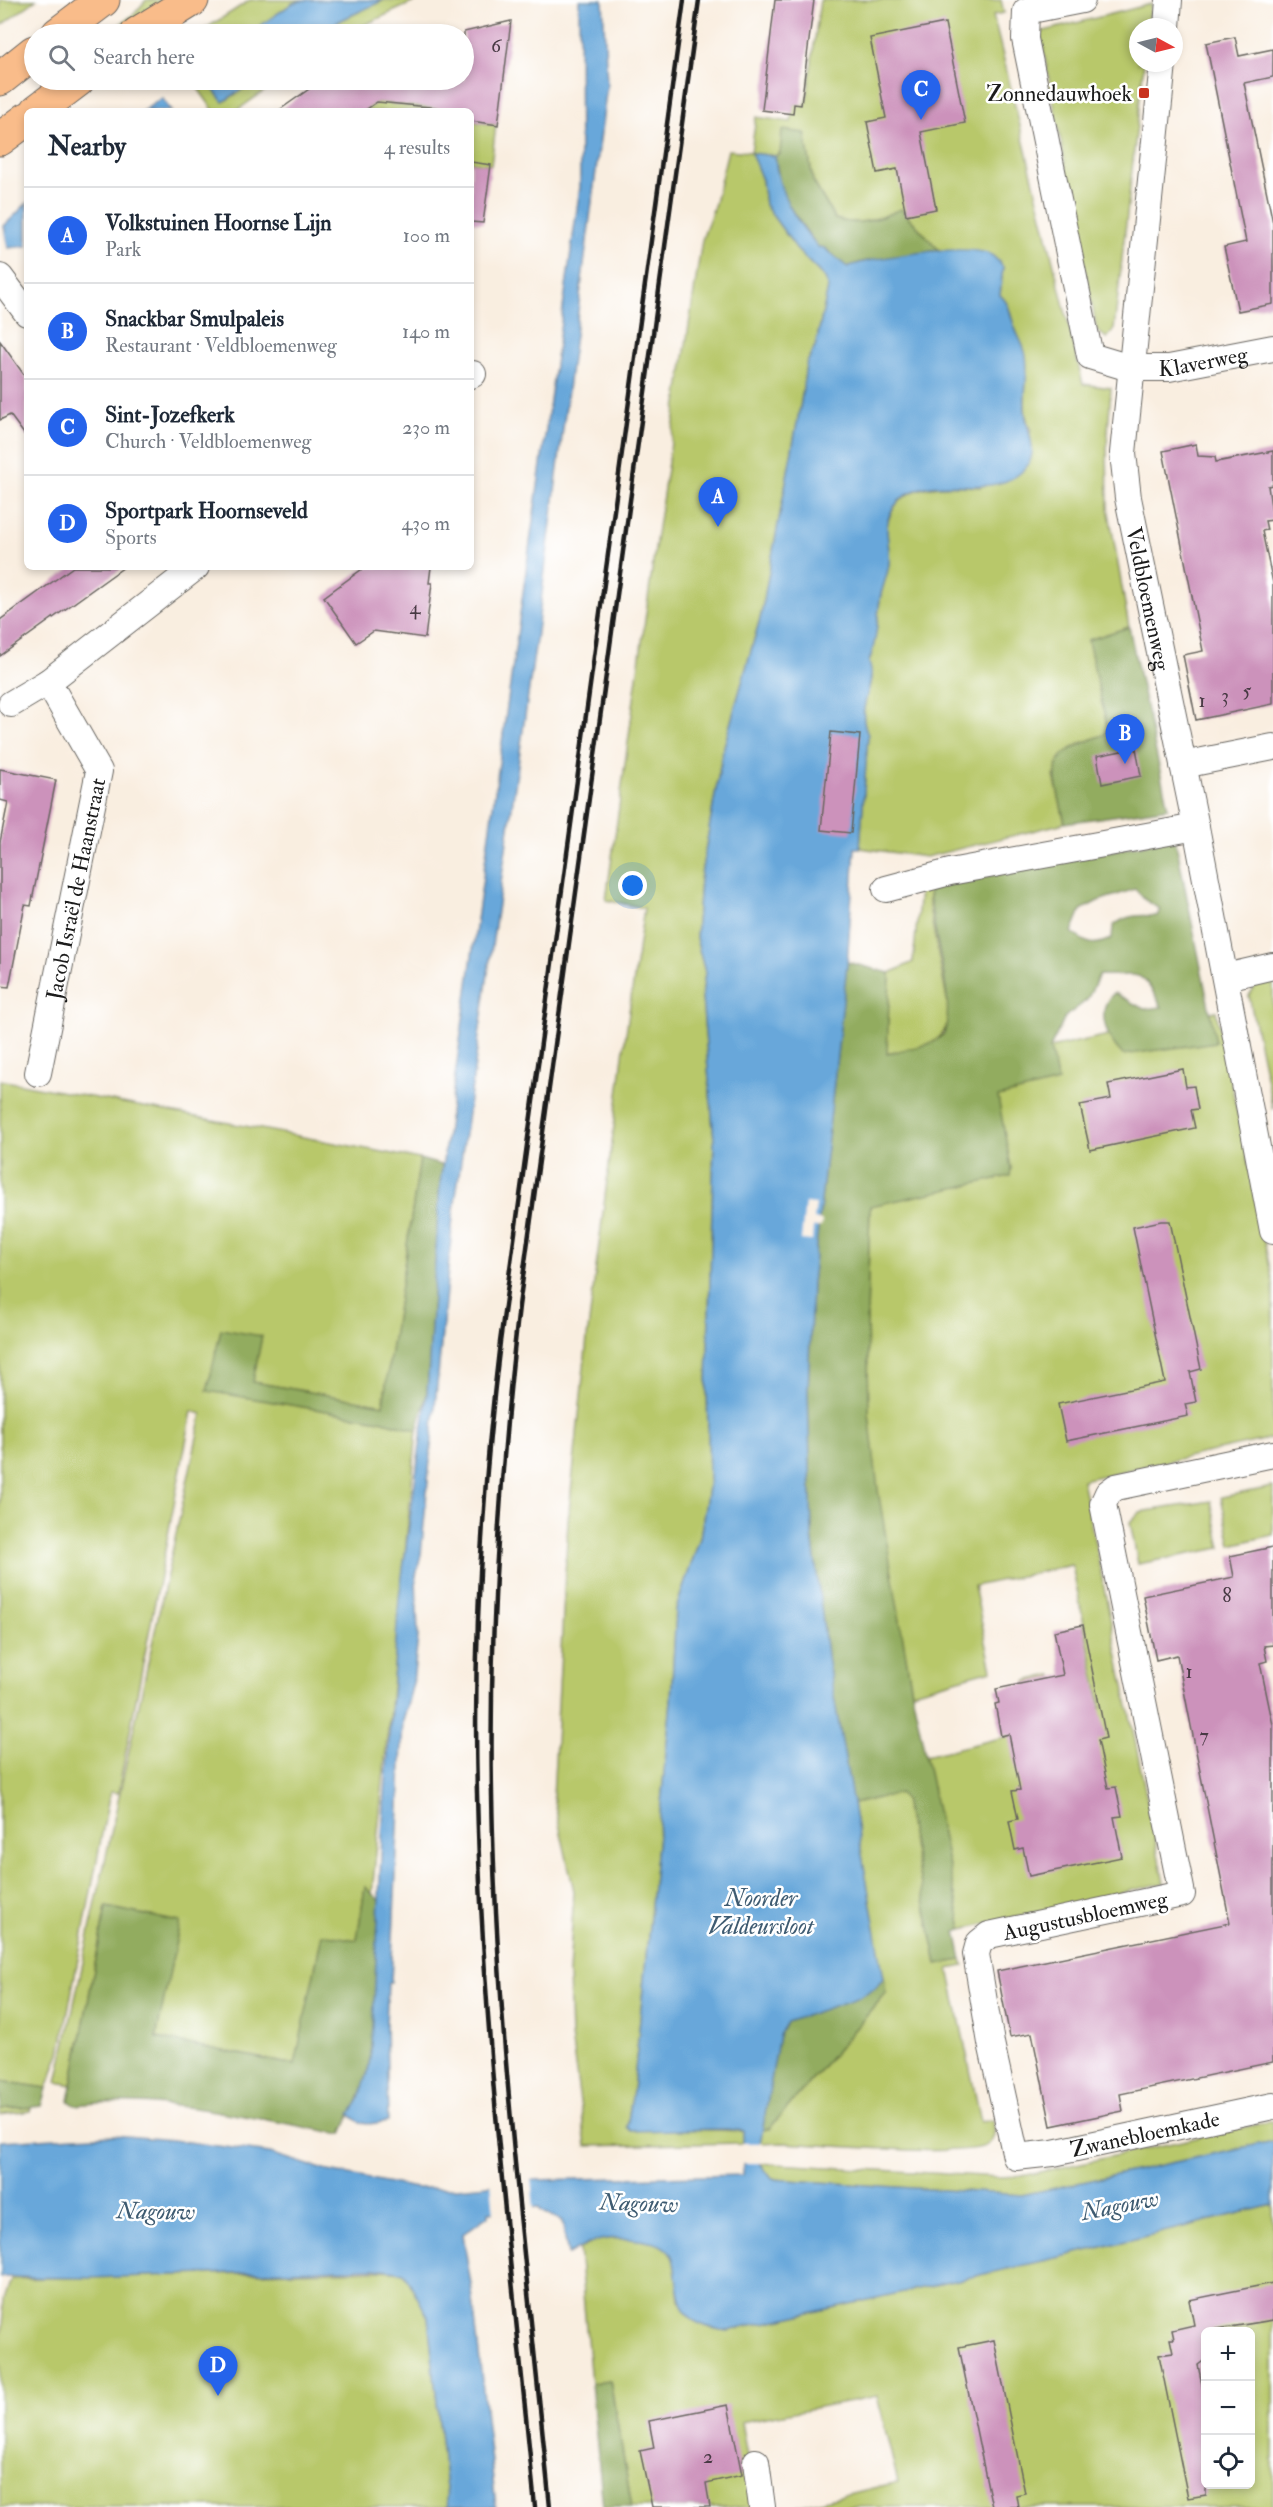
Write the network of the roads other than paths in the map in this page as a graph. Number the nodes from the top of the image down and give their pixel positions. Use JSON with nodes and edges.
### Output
{"nodes":[{"id":1,"x":103,"y":0,"type":"edge"},
{"id":2,"x":192,"y":0,"type":"edge"},
{"id":3,"x":1082,"y":0,"type":"edge"},
{"id":4,"x":1169,"y":0,"type":"edge"},
{"id":5,"x":1168,"y":18,"type":"edge"},
{"id":6,"x":71,"y":24,"type":"edge"},
{"id":7,"x":153,"y":24,"type":"edge"},
{"id":8,"x":24,"y":60,"type":"edge"},
{"id":9,"x":1162,"y":72,"type":"edge"},
{"id":10,"x":0,"y":79,"type":"edge"},
{"id":11,"x":65,"y":90,"type":"edge"},
{"id":12,"x":41,"y":108,"type":"edge"},
{"id":13,"x":24,"y":121,"type":"edge"},
{"id":14,"x":0,"y":140,"type":"edge"},
{"id":15,"x":0,"y":277,"type":"edge"},
{"id":16,"x":14,"y":307,"type":"edge"},
{"id":17,"x":1273,"y":348,"type":"edge"},
{"id":18,"x":1130,"y":368,"type":"junction"},
{"id":19,"x":192,"y":570,"type":"edge"},
{"id":20,"x":48,"y":682,"type":"junction"},
{"id":21,"x":11,"y":704,"type":"dead end"},
{"id":22,"x":1273,"y":747,"type":"edge"},
{"id":23,"x":1183,"y":765,"type":"junction"},
{"id":24,"x":1196,"y":827,"type":"junction"},
{"id":25,"x":886,"y":889,"type":"dead end"},
{"id":26,"x":1273,"y":966,"type":"edge"},
{"id":27,"x":1226,"y":977,"type":"junction"},
{"id":28,"x":38,"y":1073,"type":"dead end"},
{"id":29,"x":1273,"y":1231,"type":"edge"},
{"id":30,"x":1273,"y":1455,"type":"edge"},
{"id":31,"x":1273,"y":2106,"type":"edge"},
{"id":32,"x":1016,"y":2157,"type":"joint"},
{"id":33,"x":756,"y":2462,"type":"dead end"},
{"id":34,"x":762,"y":2507,"type":"edge"}],
"edges":[{"from":1,"to":6,"type":"main road"},
{"from":2,"to":7,"type":"main road"},
{"from":3,"to":18,"type":"street"},
{"from":4,"to":5,"type":"street"},
{"from":8,"to":10,"type":"main road"},
{"from":9,"to":18,"type":"street","name":"Veldbloemenweg"},
{"from":11,"to":12,"type":"main road"},
{"from":13,"to":14,"type":"main road"},
{"from":15,"to":16,"type":"street"},
{"from":17,"to":18,"type":"street","name":"Klaverweg"},
{"from":18,"to":23,"type":"street","name":"Veldbloemenweg"},
{"from":19,"to":20,"type":"street"},
{"from":20,"to":21,"type":"street"},
{"from":20,"to":28,"type":"street","name":"Jacob Israël de Haanstraat"},
{"from":22,"to":23,"type":"street"},
{"from":23,"to":24,"type":"street","name":"Veldbloemenweg"},
{"from":24,"to":25,"type":"street"},
{"from":24,"to":27,"type":"street","name":"Veldbloemenweg"},
{"from":26,"to":27,"type":"street"},
{"from":27,"to":29,"type":"street","name":"Veldbloemenweg"},
{"from":30,"to":32,"type":"street","name":"Augustusbloemweg"},
{"from":31,"to":32,"type":"street","name":"Zwanebloemkade"},
{"from":33,"to":34,"type":"street"}]}
